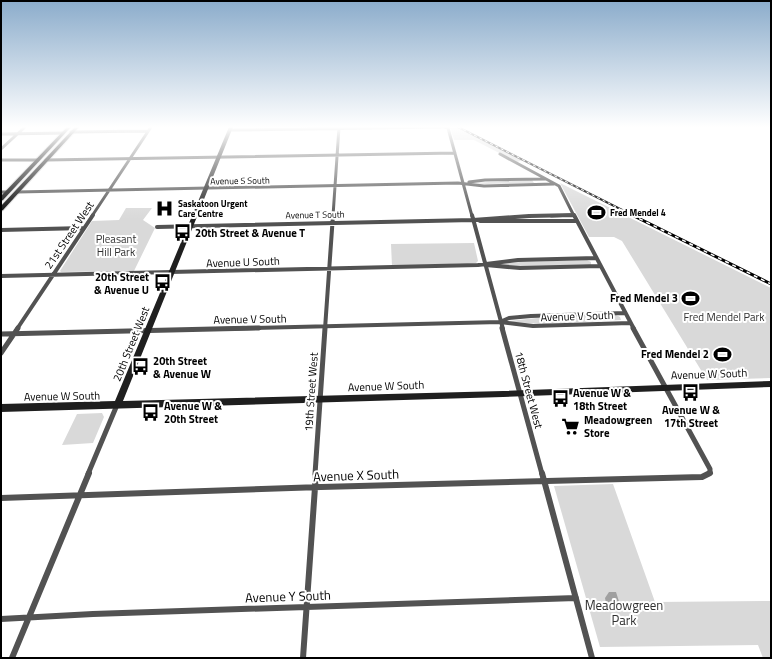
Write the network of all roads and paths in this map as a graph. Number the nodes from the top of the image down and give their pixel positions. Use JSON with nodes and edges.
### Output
{"nodes":[{"id":1,"x":219,"y":157,"type":"edge"},
{"id":2,"x":40,"y":158,"type":"edge"},
{"id":3,"x":48,"y":158,"type":"edge"},
{"id":4,"x":130,"y":158,"type":"junction"},
{"id":5,"x":152,"y":158,"type":"edge"},
{"id":6,"x":337,"y":158,"type":"edge"},
{"id":7,"x":455,"y":158,"type":"edge"},
{"id":8,"x":507,"y":158,"type":"edge"},
{"id":9,"x":1,"y":160,"type":"edge"},
{"id":10,"x":38,"y":160,"type":"junction"},
{"id":11,"x":46,"y":160,"type":"junction"},
{"id":12,"x":537,"y":179,"type":"junction"},
{"id":13,"x":547,"y":179,"type":"junction"},
{"id":14,"x":463,"y":183,"type":"junction"},
{"id":15,"x":539,"y":184,"type":"junction"},
{"id":16,"x":556,"y":184,"type":"junction"},
{"id":17,"x":335,"y":186,"type":"junction"},
{"id":18,"x":206,"y":188,"type":"junction"},
{"id":19,"x":110,"y":190,"type":"junction"},
{"id":20,"x":1,"y":192,"type":"edge"},
{"id":21,"x":8,"y":192,"type":"junction"},
{"id":22,"x":17,"y":192,"type":"junction"},
{"id":23,"x":1,"y":199,"type":"edge"},
{"id":24,"x":1,"y":209,"type":"edge"},
{"id":25,"x":574,"y":215,"type":"junction"},
{"id":26,"x":473,"y":220,"type":"junction"},
{"id":27,"x":577,"y":221,"type":"junction"},
{"id":28,"x":333,"y":223,"type":"junction"},
{"id":29,"x":190,"y":226,"type":"junction"},
{"id":30,"x":157,"y":227,"type":"dead end"},
{"id":31,"x":84,"y":228,"type":"junction"},
{"id":32,"x":1,"y":230,"type":"edge"},
{"id":33,"x":596,"y":258,"type":"junction"},
{"id":34,"x":485,"y":265,"type":"junction"},
{"id":35,"x":600,"y":266,"type":"junction"},
{"id":36,"x":330,"y":269,"type":"junction"},
{"id":37,"x":171,"y":273,"type":"junction"},
{"id":38,"x":53,"y":275,"type":"junction"},
{"id":39,"x":1,"y":276,"type":"edge"},
{"id":40,"x":625,"y":313,"type":"junction"},
{"id":41,"x":500,"y":322,"type":"junction"},
{"id":42,"x":630,"y":323,"type":"junction"},
{"id":43,"x":326,"y":326,"type":"junction"},
{"id":44,"x":148,"y":330,"type":"junction"},
{"id":45,"x":1,"y":334,"type":"edge"},
{"id":46,"x":14,"y":334,"type":"junction"},
{"id":47,"x":1,"y":353,"type":"edge"},
{"id":48,"x":771,"y":384,"type":"edge"},
{"id":49,"x":664,"y":387,"type":"junction"},
{"id":50,"x":520,"y":393,"type":"junction"},
{"id":51,"x":321,"y":399,"type":"junction"},
{"id":52,"x":117,"y":405,"type":"junction"},
{"id":53,"x":1,"y":408,"type":"edge"},
{"id":54,"x":544,"y":481,"type":"junction"},
{"id":55,"x":315,"y":487,"type":"junction"},
{"id":56,"x":80,"y":495,"type":"junction"},
{"id":57,"x":1,"y":498,"type":"edge"},
{"id":58,"x":576,"y":598,"type":"junction"},
{"id":59,"x":306,"y":607,"type":"junction"},
{"id":60,"x":28,"y":618,"type":"junction"},
{"id":61,"x":1,"y":619,"type":"edge"},
{"id":62,"x":12,"y":658,"type":"edge"},
{"id":63,"x":303,"y":658,"type":"edge"},
{"id":64,"x":592,"y":658,"type":"edge"}],
"edges":[{"from":1,"to":18,"type":"main road","name":"20th Street West"},
{"from":2,"to":10,"type":"main road"},
{"from":3,"to":11,"type":"main road"},
{"from":4,"to":5,"type":"street"},
{"from":4,"to":11,"type":"street"},
{"from":4,"to":19,"type":"street","name":"21st Street West"},
{"from":6,"to":17,"type":"street","name":"19th Street West"},
{"from":7,"to":14,"type":"street","name":"18th Street West"},
{"from":8,"to":13,"type":"street"},
{"from":9,"to":10,"type":"street"},
{"from":10,"to":21,"type":"main road"},
{"from":11,"to":22,"type":"main road"},
{"from":12,"to":13,"type":"street","name":"Avenue S South"},
{"from":12,"to":14,"type":"street","name":"Avenue S South"},
{"from":12,"to":15,"type":"street"},
{"from":13,"to":16,"type":"street"},
{"from":14,"to":15,"type":"street","name":"Avenue S South"},
{"from":14,"to":17,"type":"street","name":"Avenue S South"},
{"from":14,"to":26,"type":"street","name":"18th Street West"},
{"from":15,"to":16,"type":"street","name":"Avenue S South"},
{"from":16,"to":25,"type":"street"},
{"from":17,"to":18,"type":"street","name":"Avenue S South"},
{"from":17,"to":28,"type":"street","name":"19th Street West"},
{"from":18,"to":19,"type":"street","name":"Avenue S South"},
{"from":18,"to":29,"type":"main road","name":"20th Street West"},
{"from":19,"to":22,"type":"street","name":"Avenue S South"},
{"from":19,"to":31,"type":"street","name":"21st Street West"},
{"from":20,"to":21,"type":"street"},
{"from":21,"to":23,"type":"main road"},
{"from":22,"to":24,"type":"main road"},
{"from":25,"to":26,"type":"street","name":"Avenue T South"},
{"from":25,"to":27,"type":"street"},
{"from":26,"to":27,"type":"street","name":"Avenue T South"},
{"from":26,"to":28,"type":"street","name":"Avenue T South"},
{"from":26,"to":34,"type":"street","name":"18th Street West"},
{"from":27,"to":33,"type":"street"},
{"from":28,"to":29,"type":"street","name":"Avenue T South"},
{"from":28,"to":36,"type":"street","name":"19th Street West"},
{"from":29,"to":30,"type":"street","name":"Avenue T South"},
{"from":29,"to":37,"type":"main road","name":"20th Street West"},
{"from":31,"to":32,"type":"street"},
{"from":31,"to":38,"type":"street","name":"21st Street West"},
{"from":33,"to":34,"type":"street","name":"Avenue U South"},
{"from":33,"to":35,"type":"street"},
{"from":34,"to":35,"type":"street","name":"Avenue U South"},
{"from":34,"to":36,"type":"street","name":"Avenue U South"},
{"from":34,"to":41,"type":"street","name":"18th Street West"},
{"from":35,"to":40,"type":"street"},
{"from":36,"to":37,"type":"street","name":"Avenue U South"},
{"from":36,"to":43,"type":"street","name":"19th Street West"},
{"from":37,"to":38,"type":"street","name":"Avenue U South"},
{"from":37,"to":44,"type":"main road","name":"20th Street West"},
{"from":38,"to":39,"type":"street","name":"Avenue U South"},
{"from":38,"to":46,"type":"street","name":"21st Street West"},
{"from":40,"to":41,"type":"street","name":"Avenue V South"},
{"from":40,"to":42,"type":"street"},
{"from":41,"to":42,"type":"street","name":"Avenue V South"},
{"from":41,"to":43,"type":"street","name":"Avenue V South"},
{"from":41,"to":50,"type":"street","name":"18th Street West"},
{"from":42,"to":49,"type":"street"},
{"from":43,"to":44,"type":"street","name":"Avenue V South"},
{"from":43,"to":51,"type":"street","name":"19th Street West"},
{"from":44,"to":46,"type":"street","name":"Avenue V South"},
{"from":44,"to":52,"type":"main road","name":"20th Street West"},
{"from":45,"to":46,"type":"street","name":"Avenue V South"},
{"from":46,"to":47,"type":"street","name":"21st Street West"},
{"from":48,"to":49,"type":"main road","name":"Avenue W South"},
{"from":49,"to":50,"type":"main road","name":"Avenue W South"},
{"from":49,"to":54,"type":"street","name":"Avenue X South"},
{"from":50,"to":51,"type":"main road","name":"Avenue W South"},
{"from":50,"to":54,"type":"street","name":"18th Street West"},
{"from":51,"to":52,"type":"main road","name":"Avenue W South"},
{"from":51,"to":55,"type":"street","name":"19th Street West"},
{"from":52,"to":53,"type":"main road","name":"Avenue W South"},
{"from":52,"to":56,"type":"street","name":"20th Street West"},
{"from":54,"to":55,"type":"street","name":"Avenue X South"},
{"from":54,"to":58,"type":"street","name":"18th Street West"},
{"from":55,"to":56,"type":"street","name":"Avenue X South"},
{"from":55,"to":59,"type":"street","name":"19th Street West"},
{"from":56,"to":57,"type":"street","name":"Avenue X South"},
{"from":56,"to":60,"type":"street","name":"20th Street West"},
{"from":58,"to":59,"type":"street","name":"Avenue Y South"},
{"from":58,"to":64,"type":"street","name":"18th Street West"},
{"from":59,"to":60,"type":"street","name":"Avenue Y South"},
{"from":59,"to":63,"type":"street","name":"19th Street West"},
{"from":60,"to":61,"type":"street","name":"Avenue Y South"},
{"from":60,"to":62,"type":"street","name":"20th Street West"}]}
